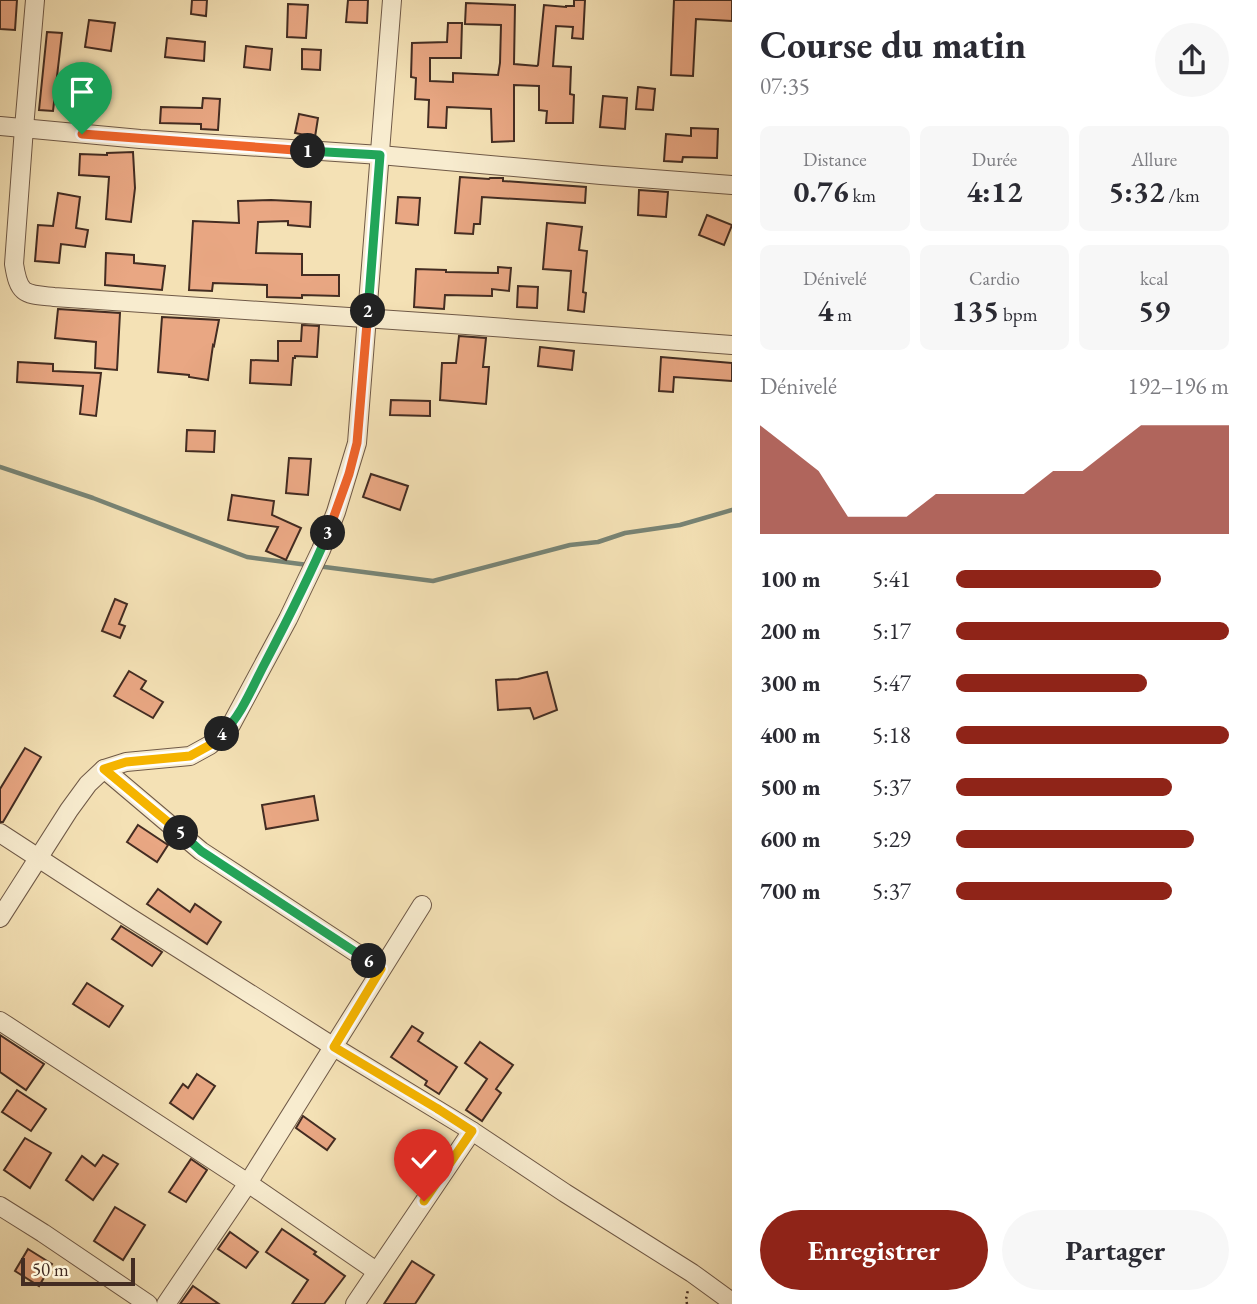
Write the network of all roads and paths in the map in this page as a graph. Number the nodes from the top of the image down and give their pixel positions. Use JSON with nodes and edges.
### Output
{"nodes":[{"id":1,"x":35,"y":0,"type":"edge"},
{"id":2,"x":392,"y":0,"type":"edge"},
{"id":3,"x":0,"y":126,"type":"edge"},
{"id":4,"x":24,"y":128,"type":"junction"},
{"id":5,"x":380,"y":155,"type":"junction"},
{"id":6,"x":732,"y":185,"type":"edge"},
{"id":7,"x":368,"y":318,"type":"junction"},
{"id":8,"x":732,"y":345,"type":"edge"},
{"id":9,"x":104,"y":769,"type":"junction"},
{"id":10,"x":0,"y":833,"type":"edge"},
{"id":11,"x":39,"y":859,"type":"junction"},
{"id":12,"x":422,"y":905,"type":"dead end"},
{"id":13,"x":0,"y":918,"type":"edge"},
{"id":14,"x":381,"y":969,"type":"junction"},
{"id":15,"x":0,"y":1021,"type":"edge"},
{"id":16,"x":334,"y":1047,"type":"junction"},
{"id":17,"x":472,"y":1131,"type":"junction"},
{"id":18,"x":248,"y":1183,"type":"junction"},
{"id":19,"x":0,"y":1206,"type":"edge"},
{"id":20,"x":376,"y":1272,"type":"junction"},
{"id":21,"x":732,"y":1302,"type":"edge"},
{"id":22,"x":148,"y":1304,"type":"edge"},
{"id":23,"x":166,"y":1304,"type":"edge"},
{"id":24,"x":355,"y":1304,"type":"edge"}],
"edges":[{"from":1,"to":4,"type":"street"},
{"from":2,"to":5,"type":"street"},
{"from":3,"to":4,"type":"street"},
{"from":4,"to":5,"type":"street"},
{"from":4,"to":7,"type":"street"},
{"from":5,"to":6,"type":"street"},
{"from":5,"to":7,"type":"street"},
{"from":7,"to":8,"type":"street"},
{"from":7,"to":9,"type":"street"},
{"from":9,"to":11,"type":"street"},
{"from":9,"to":14,"type":"street"},
{"from":10,"to":11,"type":"street"},
{"from":11,"to":13,"type":"street"},
{"from":11,"to":16,"type":"street"},
{"from":12,"to":14,"type":"street"},
{"from":14,"to":16,"type":"street"},
{"from":15,"to":18,"type":"street"},
{"from":16,"to":17,"type":"street"},
{"from":16,"to":18,"type":"street"},
{"from":17,"to":20,"type":"street"},
{"from":17,"to":21,"type":"street"},
{"from":18,"to":20,"type":"street"},
{"from":18,"to":23,"type":"street"},
{"from":19,"to":22,"type":"street"},
{"from":20,"to":24,"type":"street"}]}
